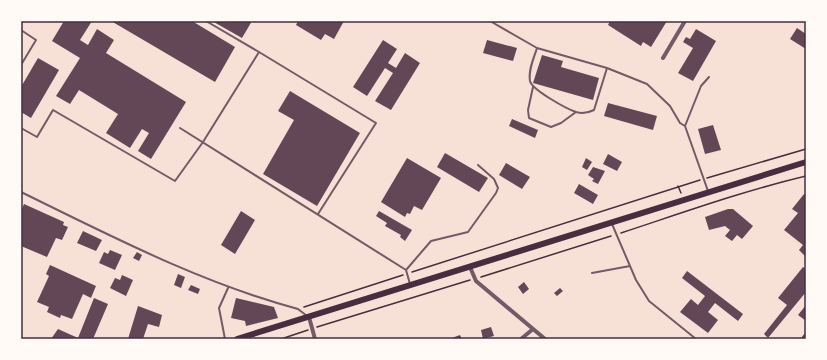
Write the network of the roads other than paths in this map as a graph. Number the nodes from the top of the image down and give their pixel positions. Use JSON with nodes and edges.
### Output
{"nodes":[{"id":1,"x":206,"y":21,"type":"edge"},
{"id":2,"x":490,"y":21,"type":"edge"},
{"id":3,"x":685,"y":21,"type":"edge"},
{"id":4,"x":21,"y":30,"type":"edge"},
{"id":5,"x":537,"y":48,"type":"junction"},
{"id":6,"x":259,"y":52,"type":"junction"},
{"id":7,"x":663,"y":58,"type":"dead end"},
{"id":8,"x":21,"y":65,"type":"edge"},
{"id":9,"x":607,"y":68,"type":"junction"},
{"id":10,"x":709,"y":77,"type":"dead end"},
{"id":11,"x":533,"y":87,"type":"junction"},
{"id":12,"x":576,"y":112,"type":"junction"},
{"id":13,"x":684,"y":126,"type":"junction"},
{"id":14,"x":21,"y":128,"type":"edge"},
{"id":15,"x":180,"y":128,"type":"dead end"},
{"id":16,"x":203,"y":142,"type":"junction"},
{"id":17,"x":806,"y":162,"type":"edge"},
{"id":18,"x":478,"y":165,"type":"dead end"},
{"id":19,"x":21,"y":192,"type":"edge"},
{"id":20,"x":708,"y":192,"type":"junction"},
{"id":21,"x":318,"y":214,"type":"junction"},
{"id":22,"x":612,"y":223,"type":"junction"},
{"id":23,"x":630,"y":266,"type":"junction"},
{"id":24,"x":470,"y":267,"type":"junction"},
{"id":25,"x":406,"y":270,"type":"junction"},
{"id":26,"x":592,"y":273,"type":"dead end"},
{"id":27,"x":410,"y":285,"type":"junction"},
{"id":28,"x":228,"y":288,"type":"junction"},
{"id":29,"x":309,"y":317,"type":"junction"},
{"id":30,"x":533,"y":329,"type":"junction"},
{"id":31,"x":225,"y":339,"type":"edge"},
{"id":32,"x":237,"y":339,"type":"edge"},
{"id":33,"x":315,"y":339,"type":"edge"},
{"id":34,"x":521,"y":339,"type":"edge"},
{"id":35,"x":545,"y":339,"type":"edge"},
{"id":36,"x":696,"y":339,"type":"edge"}],
"edges":[{"from":1,"to":6,"type":"lane"},
{"from":2,"to":5,"type":"lane"},
{"from":3,"to":7,"type":"street"},
{"from":4,"to":8,"type":"lane"},
{"from":5,"to":9,"type":"lane"},
{"from":5,"to":11,"type":"lane"},
{"from":6,"to":16,"type":"lane"},
{"from":6,"to":21,"type":"lane"},
{"from":9,"to":12,"type":"lane"},
{"from":9,"to":13,"type":"lane"},
{"from":10,"to":13,"type":"lane"},
{"from":11,"to":12,"type":"lane"},
{"from":11,"to":12,"type":"lane"},
{"from":13,"to":20,"type":"lane"},
{"from":14,"to":16,"type":"lane"},
{"from":15,"to":16,"type":"lane"},
{"from":16,"to":21,"type":"lane"},
{"from":17,"to":20,"type":"main road"},
{"from":18,"to":25,"type":"lane"},
{"from":19,"to":28,"type":"lane"},
{"from":20,"to":22,"type":"main road"},
{"from":21,"to":25,"type":"lane"},
{"from":22,"to":23,"type":"lane"},
{"from":22,"to":24,"type":"main road"},
{"from":23,"to":26,"type":"lane"},
{"from":23,"to":36,"type":"lane"},
{"from":24,"to":27,"type":"main road"},
{"from":24,"to":30,"type":"street"},
{"from":25,"to":27,"type":"lane"},
{"from":27,"to":29,"type":"main road"},
{"from":28,"to":29,"type":"lane"},
{"from":28,"to":31,"type":"lane"},
{"from":29,"to":32,"type":"main road"},
{"from":29,"to":33,"type":"street"},
{"from":30,"to":34,"type":"street"},
{"from":30,"to":35,"type":"street"}]}
